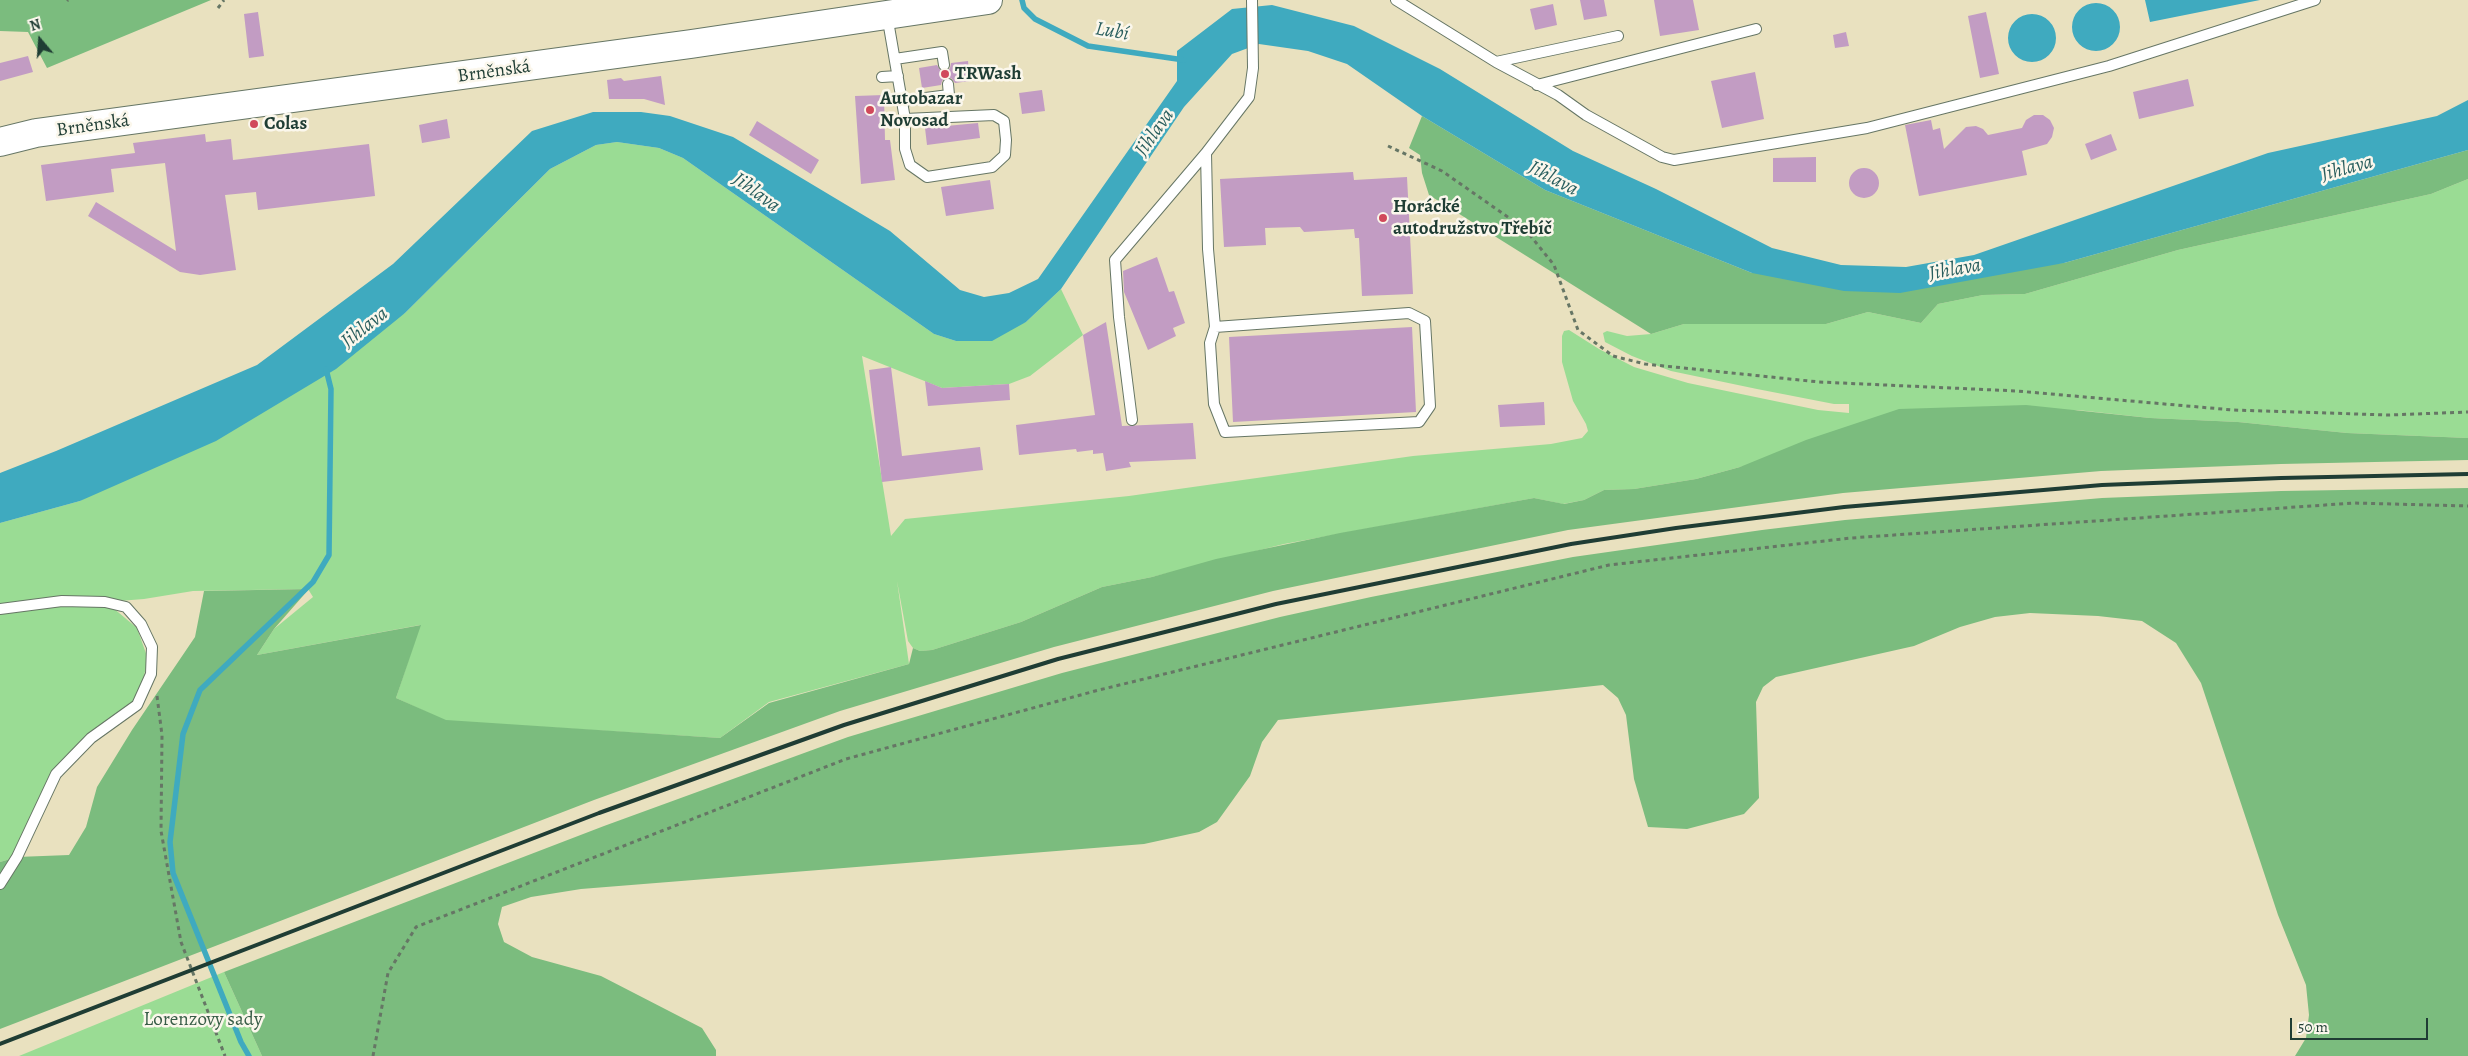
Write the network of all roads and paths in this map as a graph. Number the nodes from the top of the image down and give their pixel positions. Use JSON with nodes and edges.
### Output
{"nodes":[{"id":1,"x":224,"y":0,"type":"edge"},
{"id":2,"x":986,"y":0,"type":"edge"},
{"id":3,"x":1252,"y":0,"type":"edge"},
{"id":4,"x":1396,"y":0,"type":"edge"},
{"id":5,"x":2315,"y":0,"type":"edge"},
{"id":6,"x":218,"y":8,"type":"dead end"},
{"id":7,"x":887,"y":14,"type":"junction"},
{"id":8,"x":1756,"y":29,"type":"dead end"},
{"id":9,"x":1618,"y":36,"type":"dead end"},
{"id":10,"x":895,"y":59,"type":"junction"},
{"id":11,"x":1496,"y":62,"type":"junction"},
{"id":12,"x":944,"y":64,"type":"dead end"},
{"id":13,"x":898,"y":76,"type":"junction"},
{"id":14,"x":882,"y":77,"type":"dead end"},
{"id":15,"x":948,"y":84,"type":"dead end"},
{"id":16,"x":1537,"y":84,"type":"junction"},
{"id":17,"x":902,"y":101,"type":"junction"},
{"id":18,"x":905,"y":119,"type":"junction"},
{"id":19,"x":0,"y":142,"type":"edge"},
{"id":20,"x":1388,"y":146,"type":"dead end"},
{"id":21,"x":1206,"y":154,"type":"junction"},
{"id":22,"x":1215,"y":327,"type":"junction"},
{"id":23,"x":2468,"y":412,"type":"edge"},
{"id":24,"x":1132,"y":420,"type":"dead end"},
{"id":25,"x":2468,"y":506,"type":"edge"},
{"id":26,"x":0,"y":609,"type":"edge"},
{"id":27,"x":151,"y":674,"type":"junction"},
{"id":28,"x":0,"y":884,"type":"edge"},
{"id":29,"x":225,"y":1056,"type":"edge"},
{"id":30,"x":373,"y":1056,"type":"edge"}],
"edges":[{"from":1,"to":6,"type":"path"},
{"from":2,"to":7,"type":"main road","name":"Brněnská"},
{"from":3,"to":21,"type":"lane"},
{"from":4,"to":11,"type":"lane"},
{"from":5,"to":16,"type":"lane"},
{"from":7,"to":10,"type":"lane"},
{"from":7,"to":19,"type":"main road","name":"Brněnská"},
{"from":8,"to":16,"type":"lane"},
{"from":9,"to":11,"type":"lane"},
{"from":10,"to":12,"type":"lane"},
{"from":10,"to":13,"type":"lane"},
{"from":11,"to":16,"type":"lane"},
{"from":13,"to":14,"type":"lane"},
{"from":13,"to":17,"type":"lane"},
{"from":15,"to":17,"type":"lane"},
{"from":17,"to":18,"type":"lane"},
{"from":18,"to":18,"type":"lane"},
{"from":20,"to":23,"type":"path"},
{"from":21,"to":22,"type":"lane"},
{"from":21,"to":24,"type":"lane"},
{"from":22,"to":22,"type":"lane"},
{"from":25,"to":30,"type":"path"},
{"from":26,"to":27,"type":"lane"},
{"from":27,"to":28,"type":"lane"},
{"from":27,"to":29,"type":"path"}]}
